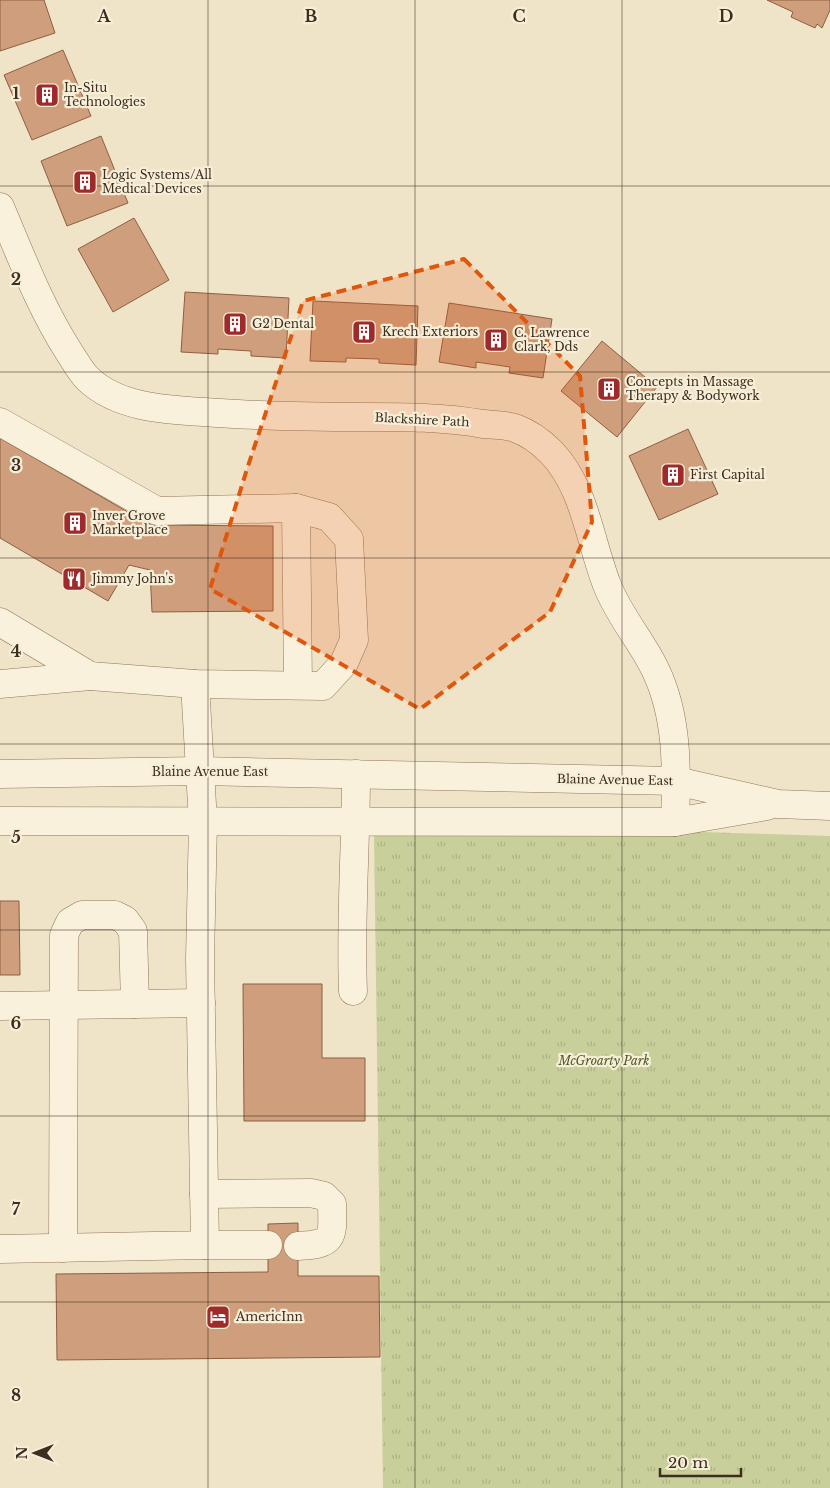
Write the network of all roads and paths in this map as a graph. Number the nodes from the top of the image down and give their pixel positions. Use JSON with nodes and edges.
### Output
{"nodes":[{"id":1,"x":0,"y":206,"type":"edge"},
{"id":2,"x":0,"y":422,"type":"edge"},
{"id":3,"x":296,"y":508,"type":"junction"},
{"id":4,"x":0,"y":622,"type":"edge"},
{"id":5,"x":90,"y":676,"type":"junction"},
{"id":6,"x":0,"y":684,"type":"edge"},
{"id":7,"x":195,"y":684,"type":"junction"},
{"id":8,"x":298,"y":686,"type":"junction"},
{"id":9,"x":200,"y":771,"type":"junction"},
{"id":10,"x":0,"y":774,"type":"edge"},
{"id":11,"x":356,"y":774,"type":"junction"},
{"id":12,"x":676,"y":780,"type":"junction"},
{"id":13,"x":778,"y":804,"type":"junction"},
{"id":14,"x":830,"y":806,"type":"edge"},
{"id":15,"x":0,"y":821,"type":"edge"},
{"id":16,"x":203,"y":822,"type":"junction"},
{"id":17,"x":356,"y":822,"type":"junction"},
{"id":18,"x":675,"y":822,"type":"junction"},
{"id":19,"x":353,"y":991,"type":"dead end"},
{"id":20,"x":200,"y":1003,"type":"junction"},
{"id":21,"x":135,"y":1004,"type":"junction"},
{"id":22,"x":63,"y":1005,"type":"junction"},
{"id":23,"x":0,"y":1006,"type":"edge"},
{"id":24,"x":204,"y":1194,"type":"junction"},
{"id":25,"x":204,"y":1245,"type":"junction"},
{"id":26,"x":268,"y":1245,"type":"dead end"},
{"id":27,"x":298,"y":1246,"type":"dead end"},
{"id":28,"x":63,"y":1248,"type":"junction"},
{"id":29,"x":0,"y":1249,"type":"edge"}],
"edges":[{"from":1,"to":12,"type":"street","name":"Blackshire Path"},
{"from":2,"to":3,"type":"street"},
{"from":3,"to":8,"type":"street"},
{"from":3,"to":8,"type":"street"},
{"from":4,"to":5,"type":"street"},
{"from":5,"to":6,"type":"street"},
{"from":5,"to":7,"type":"street"},
{"from":7,"to":8,"type":"street"},
{"from":7,"to":9,"type":"street"},
{"from":9,"to":10,"type":"street","name":"Blaine Avenue East"},
{"from":9,"to":11,"type":"street","name":"Blaine Avenue East"},
{"from":9,"to":16,"type":"street"},
{"from":11,"to":12,"type":"street","name":"Blaine Avenue East"},
{"from":11,"to":17,"type":"street"},
{"from":12,"to":13,"type":"street","name":"Blaine Avenue East"},
{"from":12,"to":18,"type":"street","name":"Blackshire Path"},
{"from":13,"to":14,"type":"street"},
{"from":13,"to":18,"type":"street"},
{"from":15,"to":16,"type":"street"},
{"from":16,"to":17,"type":"street"},
{"from":16,"to":20,"type":"street"},
{"from":17,"to":18,"type":"street"},
{"from":17,"to":19,"type":"street"},
{"from":20,"to":21,"type":"street"},
{"from":20,"to":24,"type":"street"},
{"from":21,"to":22,"type":"street"},
{"from":21,"to":22,"type":"street"},
{"from":22,"to":23,"type":"street"},
{"from":22,"to":28,"type":"street"},
{"from":24,"to":25,"type":"street"},
{"from":24,"to":27,"type":"street"},
{"from":25,"to":26,"type":"street"},
{"from":25,"to":28,"type":"street"},
{"from":28,"to":29,"type":"street"}]}
